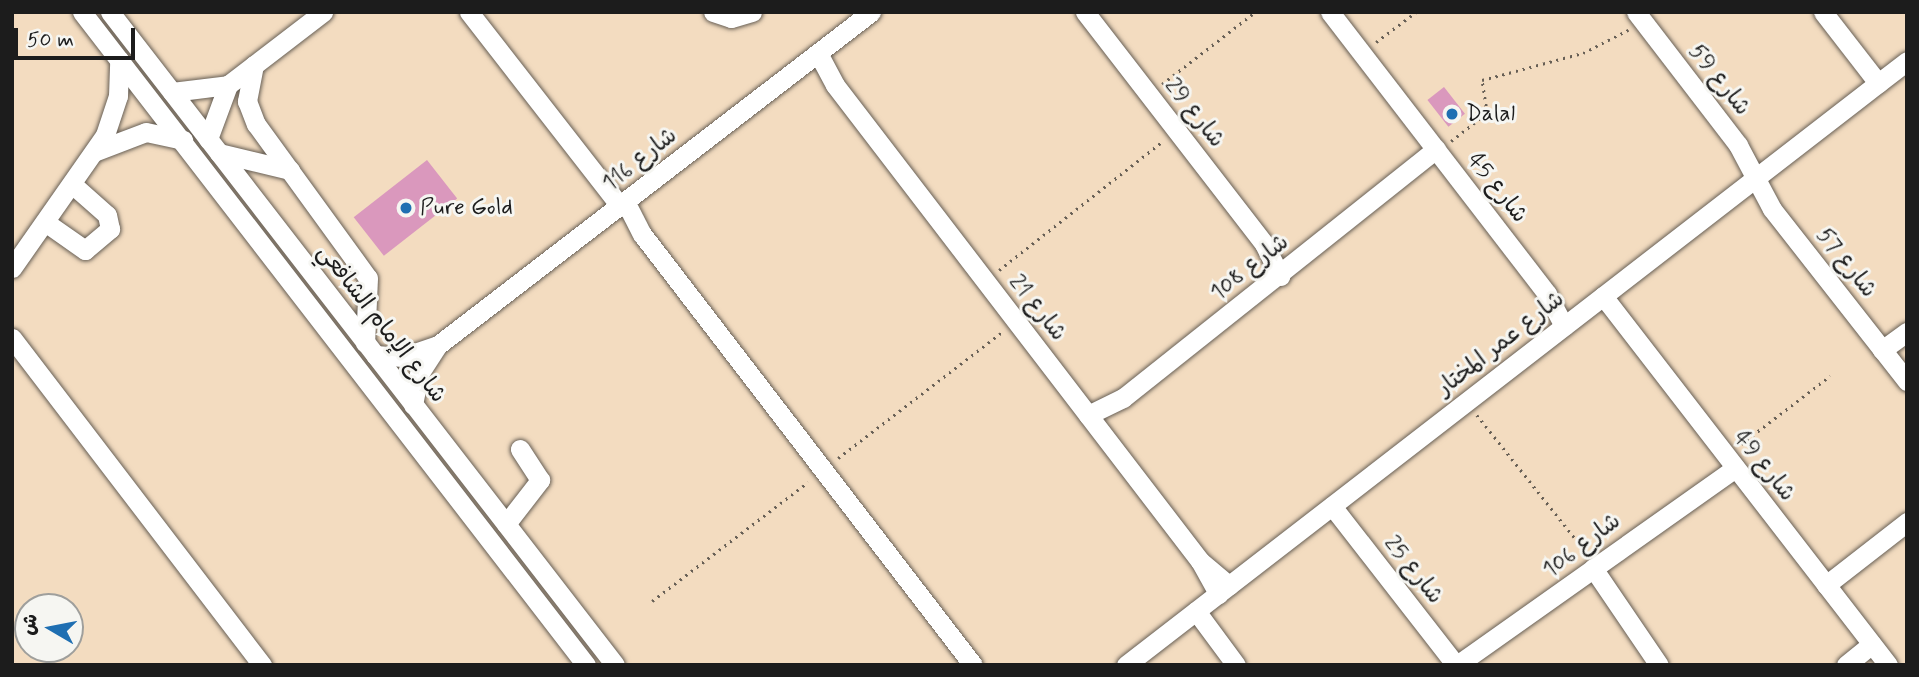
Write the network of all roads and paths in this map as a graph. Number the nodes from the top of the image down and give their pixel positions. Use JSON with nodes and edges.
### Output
{"nodes":[{"id":1,"x":82,"y":12,"type":"edge"},
{"id":2,"x":110,"y":12,"type":"edge"},
{"id":3,"x":323,"y":12,"type":"edge"},
{"id":4,"x":469,"y":12,"type":"edge"},
{"id":5,"x":713,"y":12,"type":"edge"},
{"id":6,"x":752,"y":12,"type":"edge"},
{"id":7,"x":871,"y":12,"type":"edge"},
{"id":8,"x":1085,"y":12,"type":"edge"},
{"id":9,"x":1255,"y":12,"type":"edge"},
{"id":10,"x":1330,"y":12,"type":"edge"},
{"id":11,"x":1416,"y":12,"type":"edge"},
{"id":12,"x":1823,"y":12,"type":"edge"},
{"id":13,"x":1639,"y":16,"type":"edge"},
{"id":14,"x":1362,"y":53,"type":"junction"},
{"id":15,"x":813,"y":57,"type":"junction"},
{"id":16,"x":119,"y":60,"type":"junction"},
{"id":17,"x":1907,"y":61,"type":"edge"},
{"id":18,"x":254,"y":65,"type":"junction"},
{"id":19,"x":1878,"y":83,"type":"junction"},
{"id":20,"x":228,"y":85,"type":"junction"},
{"id":21,"x":172,"y":93,"type":"junction"},
{"id":22,"x":1149,"y":94,"type":"junction"},
{"id":23,"x":1177,"y":131,"type":"junction"},
{"id":24,"x":183,"y":140,"type":"junction"},
{"id":25,"x":214,"y":146,"type":"junction"},
{"id":26,"x":95,"y":152,"type":"junction"},
{"id":27,"x":1439,"y":153,"type":"junction"},
{"id":28,"x":290,"y":170,"type":"junction"},
{"id":29,"x":1756,"y":177,"type":"junction"},
{"id":30,"x":72,"y":184,"type":"junction"},
{"id":31,"x":621,"y":207,"type":"junction"},
{"id":32,"x":45,"y":222,"type":"junction"},
{"id":33,"x":12,"y":268,"type":"edge"},
{"id":34,"x":1285,"y":272,"type":"junction"},
{"id":35,"x":985,"y":280,"type":"junction"},
{"id":36,"x":1603,"y":296,"type":"junction"},
{"id":37,"x":1570,"y":322,"type":"junction"},
{"id":38,"x":1907,"y":331,"type":"edge"},
{"id":39,"x":12,"y":338,"type":"edge"},
{"id":40,"x":438,"y":345,"type":"junction"},
{"id":41,"x":1907,"y":347,"type":"edge"},
{"id":42,"x":370,"y":349,"type":"junction"},
{"id":43,"x":1886,"y":355,"type":"junction"},
{"id":44,"x":1830,"y":376,"type":"dead end"},
{"id":45,"x":1907,"y":381,"type":"edge"},
{"id":46,"x":1466,"y":401,"type":"junction"},
{"id":47,"x":413,"y":405,"type":"junction"},
{"id":48,"x":1092,"y":420,"type":"junction"},
{"id":49,"x":520,"y":449,"type":"dead end"},
{"id":50,"x":1729,"y":461,"type":"junction"},
{"id":51,"x":1332,"y":506,"type":"junction"},
{"id":52,"x":1907,"y":522,"type":"edge"},
{"id":53,"x":506,"y":524,"type":"junction"},
{"id":54,"x":1591,"y":570,"type":"junction"},
{"id":55,"x":1826,"y":585,"type":"junction"},
{"id":56,"x":1224,"y":589,"type":"junction"},
{"id":57,"x":1196,"y":611,"type":"junction"},
{"id":58,"x":1872,"y":644,"type":"junction"},
{"id":59,"x":1489,"y":647,"type":"junction"},
{"id":60,"x":577,"y":661,"type":"edge"},
{"id":61,"x":262,"y":665,"type":"edge"},
{"id":62,"x":615,"y":665,"type":"edge"},
{"id":63,"x":973,"y":665,"type":"edge"},
{"id":64,"x":1126,"y":665,"type":"edge"},
{"id":65,"x":1236,"y":665,"type":"edge"},
{"id":66,"x":1456,"y":665,"type":"edge"},
{"id":67,"x":1479,"y":665,"type":"edge"},
{"id":68,"x":1659,"y":665,"type":"edge"},
{"id":69,"x":1846,"y":665,"type":"edge"},
{"id":70,"x":1888,"y":665,"type":"edge"}],
"edges":[{"from":1,"to":16,"type":"street","name":"شارع الإمام الشافعي"},
{"from":2,"to":21,"type":"street","name":"شارع الإمام الشافعي"},
{"from":3,"to":18,"type":"street"},
{"from":4,"to":31,"type":"street"},
{"from":5,"to":6,"type":"street"},
{"from":7,"to":15,"type":"street","name":"شارع 116"},
{"from":8,"to":22,"type":"street","name":"شارع 29"},
{"from":9,"to":22,"type":"path"},
{"from":10,"to":14,"type":"street","name":"شارع 45"},
{"from":11,"to":14,"type":"path"},
{"from":12,"to":19,"type":"street"},
{"from":13,"to":27,"type":"path"},
{"from":13,"to":29,"type":"street","name":"شارع 59"},
{"from":14,"to":27,"type":"street","name":"شارع 45"},
{"from":15,"to":31,"type":"street","name":"شارع 116"},
{"from":15,"to":35,"type":"street","name":"شارع 21"},
{"from":16,"to":24,"type":"street","name":"شارع الإمام الشافعي"},
{"from":16,"to":26,"type":"street"},
{"from":17,"to":19,"type":"street","name":"شارع عمر المختار"},
{"from":18,"to":20,"type":"street"},
{"from":18,"to":28,"type":"street"},
{"from":19,"to":29,"type":"street","name":"شارع عمر المختار"},
{"from":20,"to":21,"type":"street"},
{"from":20,"to":25,"type":"street"},
{"from":21,"to":25,"type":"street","name":"شارع الإمام الشافعي"},
{"from":22,"to":23,"type":"street","name":"شارع 29"},
{"from":23,"to":34,"type":"street","name":"شارع 29"},
{"from":23,"to":35,"type":"path"},
{"from":24,"to":26,"type":"street"},
{"from":24,"to":60,"type":"street","name":"شارع الإمام الشافعي"},
{"from":25,"to":28,"type":"street"},
{"from":25,"to":42,"type":"street","name":"شارع الإمام الشافعي"},
{"from":26,"to":30,"type":"street"},
{"from":27,"to":34,"type":"street","name":"شارع 108"},
{"from":27,"to":37,"type":"street","name":"شارع 45"},
{"from":28,"to":42,"type":"street"},
{"from":29,"to":36,"type":"street","name":"شارع عمر المختار"},
{"from":29,"to":43,"type":"street","name":"شارع 57"},
{"from":30,"to":32,"type":"street"},
{"from":30,"to":32,"type":"street"},
{"from":31,"to":40,"type":"street","name":"شارع 116"},
{"from":31,"to":63,"type":"street"},
{"from":32,"to":33,"type":"street"},
{"from":34,"to":48,"type":"street","name":"شارع 108"},
{"from":35,"to":48,"type":"street","name":"شارع 21"},
{"from":36,"to":37,"type":"street","name":"شارع عمر المختار"},
{"from":36,"to":50,"type":"street","name":"شارع 49"},
{"from":37,"to":46,"type":"street","name":"شارع عمر المختار"},
{"from":38,"to":43,"type":"street"},
{"from":39,"to":61,"type":"street"},
{"from":40,"to":42,"type":"street","name":"شارع 116"},
{"from":40,"to":47,"type":"street","name":"شارع 116"},
{"from":41,"to":43,"type":"street"},
{"from":42,"to":47,"type":"street","name":"شارع الإمام الشافعي"},
{"from":43,"to":45,"type":"street","name":"شارع 57"},
{"from":44,"to":50,"type":"path"},
{"from":46,"to":51,"type":"street","name":"شارع عمر المختار"},
{"from":46,"to":54,"type":"path"},
{"from":47,"to":53,"type":"street","name":"شارع الإمام الشافعي"},
{"from":48,"to":56,"type":"street","name":"شارع 21"},
{"from":49,"to":53,"type":"street"},
{"from":50,"to":54,"type":"street","name":"شارع 106"},
{"from":50,"to":55,"type":"street","name":"شارع 49"},
{"from":51,"to":56,"type":"street","name":"شارع عمر المختار"},
{"from":51,"to":66,"type":"street","name":"شارع 25"},
{"from":52,"to":55,"type":"street"},
{"from":53,"to":62,"type":"street","name":"شارع الإمام الشافعي"},
{"from":54,"to":59,"type":"street","name":"شارع 106"},
{"from":54,"to":68,"type":"street"},
{"from":55,"to":58,"type":"street","name":"شارع 49"},
{"from":56,"to":57,"type":"street","name":"شارع عمر المختار"},
{"from":57,"to":64,"type":"street","name":"شارع عمر المختار"},
{"from":57,"to":65,"type":"street"},
{"from":58,"to":69,"type":"street"},
{"from":58,"to":70,"type":"street","name":"شارع 49"},
{"from":59,"to":66,"type":"street","name":"شارع 106"},
{"from":59,"to":67,"type":"street","name":"شارع 106"}]}
